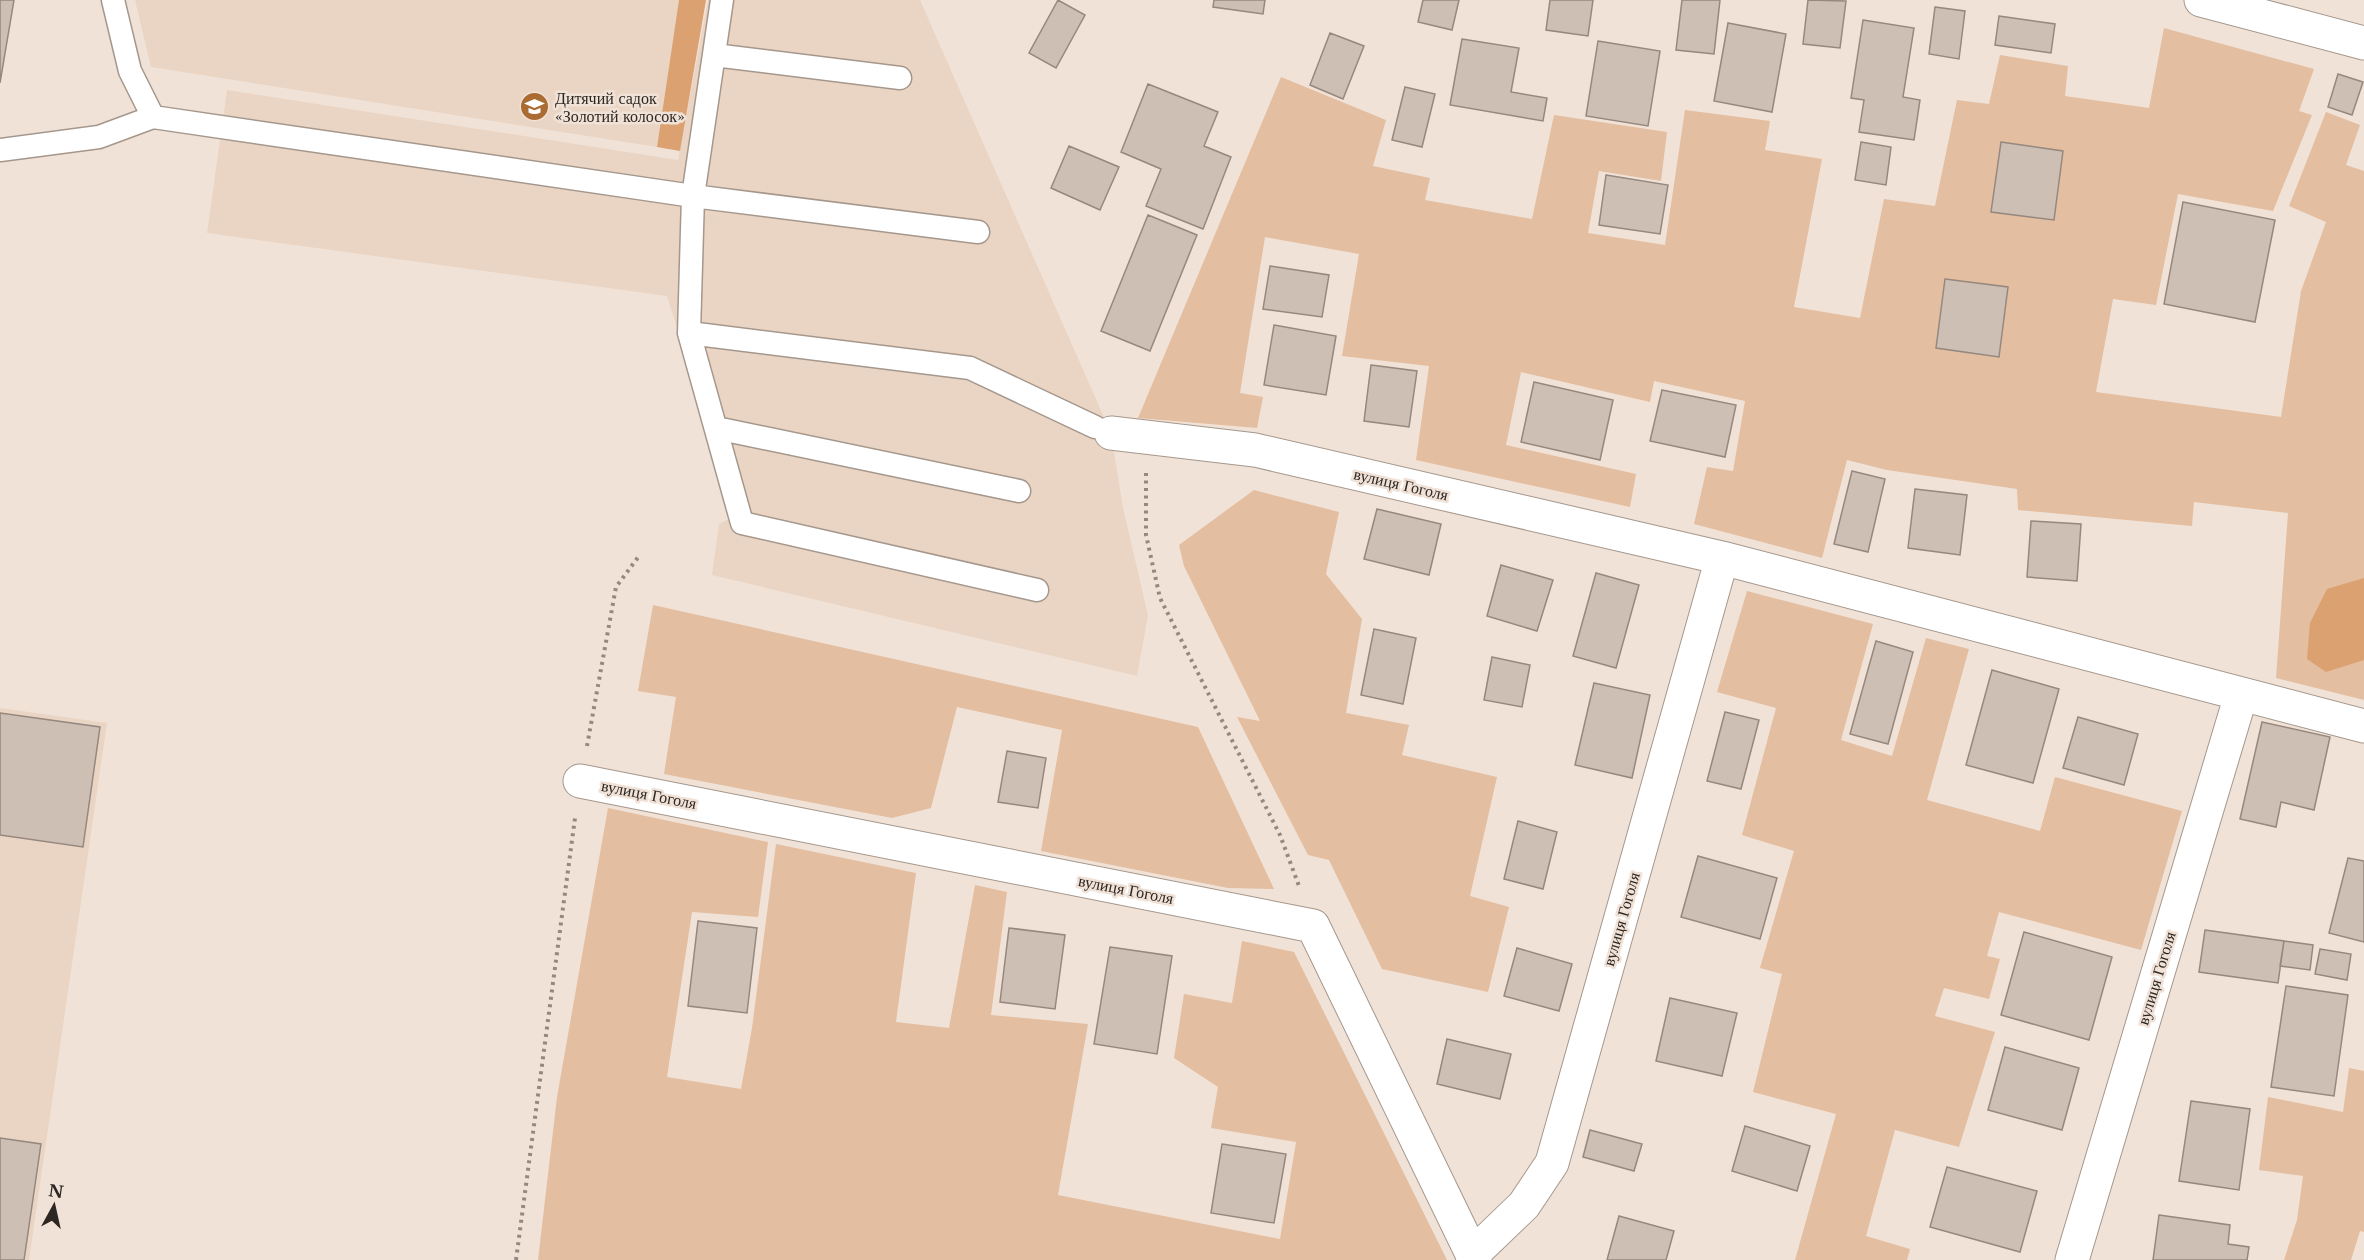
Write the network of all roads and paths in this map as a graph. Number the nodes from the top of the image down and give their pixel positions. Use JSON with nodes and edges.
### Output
{"nodes":[{"id":1,"x":113,"y":0,"type":"edge"},
{"id":2,"x":722,"y":0,"type":"edge"},
{"id":3,"x":2200,"y":0,"type":"edge"},
{"id":4,"x":2364,"y":43,"type":"edge"},
{"id":5,"x":714,"y":55,"type":"junction"},
{"id":6,"x":900,"y":78,"type":"dead end"},
{"id":7,"x":153,"y":117,"type":"junction"},
{"id":8,"x":0,"y":150,"type":"edge"},
{"id":9,"x":693,"y":196,"type":"junction"},
{"id":10,"x":978,"y":232,"type":"dead end"},
{"id":11,"x":690,"y":333,"type":"junction"},
{"id":12,"x":716,"y":428,"type":"junction"},
{"id":13,"x":1103,"y":430,"type":"junction"},
{"id":14,"x":1019,"y":491,"type":"dead end"},
{"id":15,"x":639,"y":556,"type":"dead end"},
{"id":16,"x":1722,"y":558,"type":"junction"},
{"id":17,"x":1037,"y":590,"type":"dead end"},
{"id":18,"x":2241,"y":695,"type":"junction"},
{"id":19,"x":2364,"y":726,"type":"edge"},
{"id":20,"x":580,"y":781,"type":"junction"},
{"id":21,"x":1313,"y":926,"type":"junction"},
{"id":22,"x":1474,"y":1257,"type":"edge"},
{"id":23,"x":516,"y":1260,"type":"edge"},
{"id":24,"x":2072,"y":1260,"type":"edge"}],
"edges":[{"from":1,"to":7,"type":"lane"},
{"from":2,"to":5,"type":"lane"},
{"from":3,"to":4,"type":"street"},
{"from":5,"to":6,"type":"lane"},
{"from":5,"to":9,"type":"lane"},
{"from":7,"to":8,"type":"lane"},
{"from":7,"to":9,"type":"lane"},
{"from":9,"to":10,"type":"lane"},
{"from":9,"to":11,"type":"lane"},
{"from":11,"to":12,"type":"lane"},
{"from":11,"to":13,"type":"lane"},
{"from":12,"to":14,"type":"lane"},
{"from":12,"to":17,"type":"lane"},
{"from":13,"to":16,"type":"street","name":"вулиця Гоголя"},
{"from":13,"to":21,"type":"path"},
{"from":15,"to":20,"type":"path"},
{"from":16,"to":18,"type":"street","name":"вулиця Гоголя"},
{"from":16,"to":22,"type":"street","name":"вулиця Гоголя"},
{"from":18,"to":19,"type":"street","name":"вулиця Гоголя"},
{"from":18,"to":24,"type":"street","name":"вулиця Гоголя"},
{"from":20,"to":21,"type":"street","name":"вулиця Гоголя"},
{"from":20,"to":23,"type":"path"},
{"from":21,"to":22,"type":"street","name":"вулиця Гоголя"}]}
